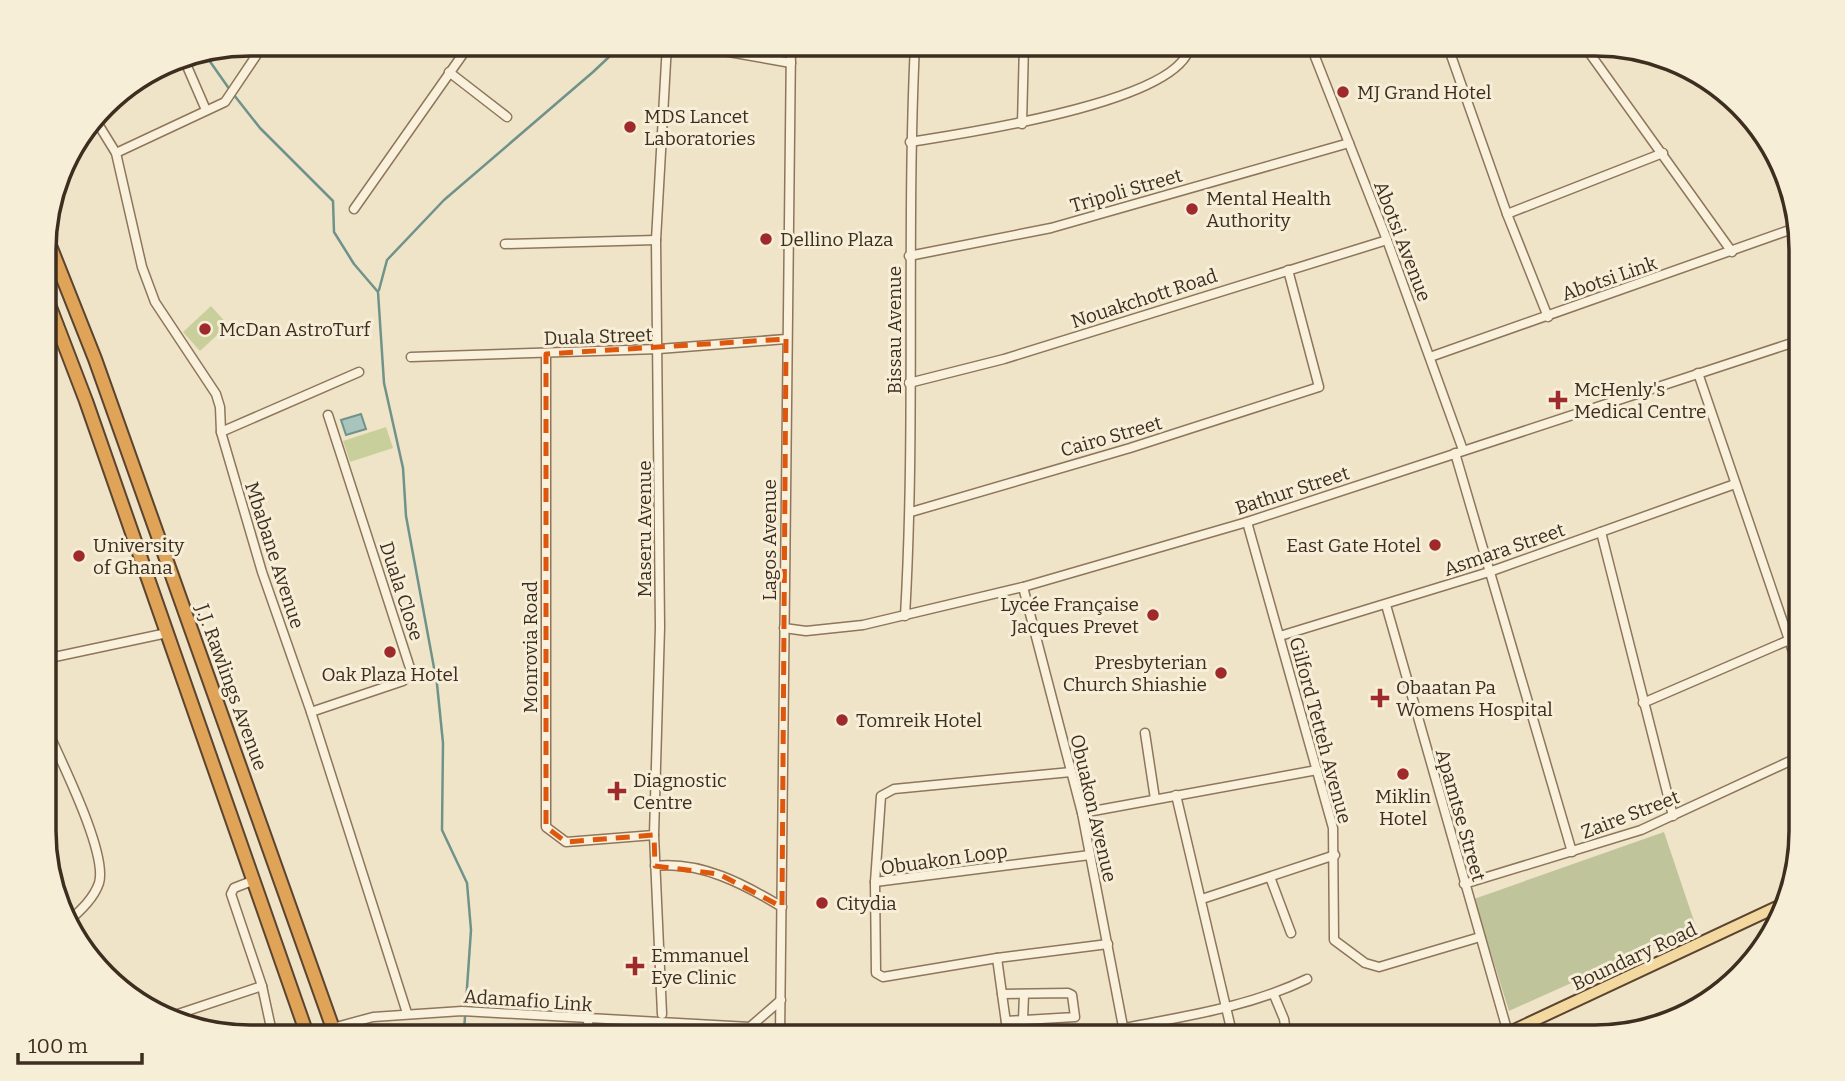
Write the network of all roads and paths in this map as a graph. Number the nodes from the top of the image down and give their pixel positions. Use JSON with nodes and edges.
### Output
{"nodes":[{"id":1,"x":257,"y":56,"type":"edge"},
{"id":2,"x":461,"y":56,"type":"edge"},
{"id":3,"x":666,"y":56,"type":"edge"},
{"id":4,"x":751,"y":56,"type":"edge"},
{"id":5,"x":791,"y":56,"type":"edge"},
{"id":6,"x":914,"y":56,"type":"edge"},
{"id":7,"x":1024,"y":56,"type":"edge"},
{"id":8,"x":1187,"y":56,"type":"edge"},
{"id":9,"x":1315,"y":56,"type":"edge"},
{"id":10,"x":1451,"y":56,"type":"edge"},
{"id":11,"x":1592,"y":56,"type":"edge"},
{"id":12,"x":791,"y":63,"type":"junction"},
{"id":13,"x":187,"y":66,"type":"edge"},
{"id":14,"x":449,"y":72,"type":"junction"},
{"id":15,"x":206,"y":110,"type":"junction"},
{"id":16,"x":507,"y":117,"type":"dead end"},
{"id":17,"x":1022,"y":124,"type":"junction"},
{"id":18,"x":100,"y":127,"type":"edge"},
{"id":19,"x":910,"y":142,"type":"junction"},
{"id":20,"x":1349,"y":143,"type":"junction"},
{"id":21,"x":116,"y":153,"type":"junction"},
{"id":22,"x":1663,"y":153,"type":"junction"},
{"id":23,"x":354,"y":209,"type":"dead end"},
{"id":24,"x":1507,"y":214,"type":"junction"},
{"id":25,"x":1788,"y":231,"type":"edge"},
{"id":26,"x":656,"y":240,"type":"junction"},
{"id":27,"x":1387,"y":240,"type":"junction"},
{"id":28,"x":505,"y":244,"type":"dead end"},
{"id":29,"x":1732,"y":252,"type":"junction"},
{"id":30,"x":909,"y":256,"type":"junction"},
{"id":31,"x":56,"y":259,"type":"edge"},
{"id":32,"x":1288,"y":270,"type":"junction"},
{"id":33,"x":1548,"y":317,"type":"junction"},
{"id":34,"x":56,"y":322,"type":"edge"},
{"id":35,"x":786,"y":339,"type":"junction"},
{"id":36,"x":1789,"y":344,"type":"edge"},
{"id":37,"x":659,"y":349,"type":"junction"},
{"id":38,"x":546,"y":354,"type":"junction"},
{"id":39,"x":411,"y":357,"type":"dead end"},
{"id":40,"x":1430,"y":357,"type":"junction"},
{"id":41,"x":359,"y":372,"type":"dead end"},
{"id":42,"x":1698,"y":373,"type":"junction"},
{"id":43,"x":909,"y":383,"type":"junction"},
{"id":44,"x":328,"y":415,"type":"dead end"},
{"id":45,"x":221,"y":432,"type":"junction"},
{"id":46,"x":1459,"y":452,"type":"junction"},
{"id":47,"x":1735,"y":484,"type":"junction"},
{"id":48,"x":911,"y":512,"type":"junction"},
{"id":49,"x":1247,"y":522,"type":"junction"},
{"id":50,"x":1601,"y":532,"type":"junction"},
{"id":51,"x":1489,"y":572,"type":"junction"},
{"id":52,"x":1023,"y":587,"type":"junction"},
{"id":53,"x":1386,"y":605,"type":"junction"},
{"id":54,"x":905,"y":617,"type":"junction"},
{"id":55,"x":784,"y":628,"type":"junction"},
{"id":56,"x":167,"y":633,"type":"junction"},
{"id":57,"x":1280,"y":636,"type":"junction"},
{"id":58,"x":1789,"y":640,"type":"joint"},
{"id":59,"x":56,"y":657,"type":"edge"},
{"id":60,"x":1643,"y":703,"type":"junction"},
{"id":61,"x":311,"y":712,"type":"junction"},
{"id":62,"x":1145,"y":733,"type":"dead end"},
{"id":63,"x":56,"y":749,"type":"edge"},
{"id":64,"x":1789,"y":762,"type":"edge"},
{"id":65,"x":1317,"y":770,"type":"junction"},
{"id":66,"x":1071,"y":772,"type":"junction"},
{"id":67,"x":1176,"y":795,"type":"junction"},
{"id":68,"x":1156,"y":799,"type":"junction"},
{"id":69,"x":1082,"y":813,"type":"junction"},
{"id":70,"x":1673,"y":817,"type":"junction"},
{"id":71,"x":654,"y":835,"type":"junction"},
{"id":72,"x":1572,"y":852,"type":"junction"},
{"id":73,"x":1090,"y":855,"type":"junction"},
{"id":74,"x":1335,"y":855,"type":"junction"},
{"id":75,"x":655,"y":866,"type":"junction"},
{"id":76,"x":1269,"y":877,"type":"junction"},
{"id":77,"x":252,"y":881,"type":"junction"},
{"id":78,"x":875,"y":881,"type":"junction"},
{"id":79,"x":1464,"y":884,"type":"junction"},
{"id":80,"x":1202,"y":899,"type":"junction"},
{"id":81,"x":782,"y":906,"type":"junction"},
{"id":82,"x":1772,"y":909,"type":"edge"},
{"id":83,"x":75,"y":914,"type":"edge"},
{"id":84,"x":1290,"y":933,"type":"dead end"},
{"id":85,"x":1480,"y":937,"type":"junction"},
{"id":86,"x":1108,"y":944,"type":"junction"},
{"id":87,"x":997,"y":957,"type":"junction"},
{"id":88,"x":1307,"y":979,"type":"dead end"},
{"id":89,"x":262,"y":986,"type":"junction"},
{"id":90,"x":1002,"y":994,"type":"junction"},
{"id":91,"x":1024,"y":995,"type":"junction"},
{"id":92,"x":1274,"y":995,"type":"junction"},
{"id":93,"x":781,"y":1000,"type":"junction"},
{"id":94,"x":1226,"y":1009,"type":"junction"},
{"id":95,"x":183,"y":1012,"type":"edge"},
{"id":96,"x":407,"y":1013,"type":"junction"},
{"id":97,"x":662,"y":1013,"type":"dead end"},
{"id":98,"x":587,"y":1020,"type":"junction"},
{"id":99,"x":1023,"y":1020,"type":"junction"},
{"id":100,"x":1006,"y":1021,"type":"junction"},
{"id":101,"x":270,"y":1025,"type":"edge"},
{"id":102,"x":303,"y":1025,"type":"edge"},
{"id":103,"x":332,"y":1025,"type":"edge"},
{"id":104,"x":361,"y":1025,"type":"edge"},
{"id":105,"x":588,"y":1025,"type":"edge"},
{"id":106,"x":703,"y":1025,"type":"edge"},
{"id":107,"x":752,"y":1025,"type":"edge"},
{"id":108,"x":780,"y":1025,"type":"edge"},
{"id":109,"x":1006,"y":1025,"type":"edge"},
{"id":110,"x":1124,"y":1025,"type":"edge"},
{"id":111,"x":1156,"y":1025,"type":"edge"},
{"id":112,"x":1230,"y":1025,"type":"edge"},
{"id":113,"x":1285,"y":1025,"type":"edge"},
{"id":114,"x":1502,"y":1025,"type":"edge"},
{"id":115,"x":1525,"y":1025,"type":"edge"}],
"edges":[{"from":1,"to":15,"type":"street"},
{"from":2,"to":14,"type":"street"},
{"from":3,"to":26,"type":"street","name":"Maseru Avenue"},
{"from":4,"to":12,"type":"street"},
{"from":5,"to":12,"type":"street","name":"Lagos Avenue"},
{"from":6,"to":19,"type":"street","name":"Bissau Avenue"},
{"from":7,"to":17,"type":"street"},
{"from":8,"to":17,"type":"street"},
{"from":9,"to":20,"type":"street","name":"Abotsi Avenue"},
{"from":10,"to":24,"type":"street"},
{"from":11,"to":22,"type":"street"},
{"from":12,"to":35,"type":"street","name":"Lagos Avenue"},
{"from":13,"to":15,"type":"street"},
{"from":14,"to":16,"type":"street"},
{"from":14,"to":23,"type":"street"},
{"from":15,"to":21,"type":"street"},
{"from":17,"to":19,"type":"street"},
{"from":18,"to":21,"type":"street","name":"Mbabane Avenue"},
{"from":19,"to":30,"type":"street","name":"Bissau Avenue"},
{"from":20,"to":27,"type":"street","name":"Abotsi Avenue"},
{"from":20,"to":30,"type":"street","name":"Tripoli Street"},
{"from":21,"to":45,"type":"street","name":"Mbabane Avenue"},
{"from":22,"to":24,"type":"street"},
{"from":22,"to":29,"type":"street"},
{"from":24,"to":33,"type":"street"},
{"from":25,"to":29,"type":"street","name":"Abotsi Link"},
{"from":26,"to":28,"type":"street"},
{"from":26,"to":37,"type":"street","name":"Maseru Avenue"},
{"from":27,"to":32,"type":"street","name":"Nouakchott Road"},
{"from":27,"to":40,"type":"street","name":"Abotsi Avenue"},
{"from":29,"to":33,"type":"street","name":"Abotsi Link"},
{"from":30,"to":43,"type":"street","name":"Bissau Avenue"},
{"from":31,"to":103,"type":"highway","name":"J.J. Rawlings Avenue"},
{"from":32,"to":43,"type":"street","name":"Nouakchott Road"},
{"from":32,"to":48,"type":"street","name":"Cairo Street"},
{"from":33,"to":40,"type":"street","name":"Abotsi Link"},
{"from":34,"to":56,"type":"highway"},
{"from":35,"to":37,"type":"street","name":"Duala Street"},
{"from":35,"to":55,"type":"street","name":"Lagos Avenue"},
{"from":36,"to":42,"type":"street","name":"Bathur Street"},
{"from":37,"to":38,"type":"street","name":"Duala Street"},
{"from":37,"to":71,"type":"street","name":"Maseru Avenue"},
{"from":38,"to":39,"type":"street","name":"Duala Street"},
{"from":38,"to":71,"type":"street","name":"Monrovia Road"},
{"from":40,"to":46,"type":"street","name":"Abotsi Avenue"},
{"from":41,"to":45,"type":"street"},
{"from":42,"to":46,"type":"street","name":"Bathur Street"},
{"from":42,"to":47,"type":"street"},
{"from":43,"to":48,"type":"street","name":"Bissau Avenue"},
{"from":44,"to":61,"type":"street","name":"Duala Close"},
{"from":45,"to":61,"type":"street","name":"Mbabane Avenue"},
{"from":46,"to":49,"type":"street","name":"Bathur Street"},
{"from":46,"to":51,"type":"street","name":"Abotsi Avenue"},
{"from":47,"to":50,"type":"street","name":"Asmara Street"},
{"from":47,"to":58,"type":"street"},
{"from":48,"to":54,"type":"street","name":"Bissau Avenue"},
{"from":49,"to":52,"type":"street","name":"Bathur Street"},
{"from":49,"to":57,"type":"street","name":"Gilford Tetteh Avenue"},
{"from":50,"to":51,"type":"street","name":"Asmara Street"},
{"from":50,"to":60,"type":"street"},
{"from":51,"to":53,"type":"street","name":"Asmara Street"},
{"from":51,"to":72,"type":"street","name":"Abotsi Avenue"},
{"from":52,"to":54,"type":"street","name":"Bathur Street"},
{"from":52,"to":66,"type":"street","name":"Obuakon Avenue"},
{"from":53,"to":57,"type":"street","name":"Asmara Street"},
{"from":53,"to":79,"type":"street","name":"Apamtse Street"},
{"from":54,"to":55,"type":"street","name":"Bathur Street"},
{"from":55,"to":81,"type":"street","name":"Lagos Avenue"},
{"from":56,"to":59,"type":"street"},
{"from":56,"to":77,"type":"highway"},
{"from":57,"to":65,"type":"street","name":"Gilford Tetteh Avenue"},
{"from":58,"to":60,"type":"street"},
{"from":60,"to":70,"type":"street"},
{"from":61,"to":96,"type":"street","name":"Mbabane Avenue"},
{"from":62,"to":68,"type":"street"},
{"from":63,"to":83,"type":"street"},
{"from":64,"to":70,"type":"street","name":"Zaire Street"},
{"from":65,"to":67,"type":"street"},
{"from":65,"to":74,"type":"street","name":"Gilford Tetteh Avenue"},
{"from":66,"to":69,"type":"street","name":"Obuakon Avenue"},
{"from":66,"to":78,"type":"street"},
{"from":67,"to":68,"type":"street"},
{"from":67,"to":80,"type":"street"},
{"from":68,"to":69,"type":"street"},
{"from":69,"to":73,"type":"street","name":"Obuakon Avenue"},
{"from":70,"to":72,"type":"street","name":"Zaire Street"},
{"from":71,"to":75,"type":"street","name":"Maseru Avenue"},
{"from":72,"to":79,"type":"street","name":"Zaire Street"},
{"from":73,"to":78,"type":"street","name":"Obuakon Loop"},
{"from":73,"to":86,"type":"street","name":"Obuakon Avenue"},
{"from":74,"to":76,"type":"street"},
{"from":74,"to":85,"type":"street","name":"Gilford Tetteh Avenue"},
{"from":75,"to":81,"type":"street"},
{"from":75,"to":97,"type":"street","name":"Maseru Avenue"},
{"from":76,"to":80,"type":"street"},
{"from":76,"to":84,"type":"street"},
{"from":77,"to":89,"type":"street"},
{"from":77,"to":102,"type":"highway"},
{"from":78,"to":87,"type":"street","name":"Obuakon Loop"},
{"from":79,"to":85,"type":"street","name":"Apamtse Street"},
{"from":80,"to":94,"type":"street"},
{"from":81,"to":93,"type":"street","name":"Lagos Avenue"},
{"from":82,"to":115,"type":"main road","name":"Boundary Road"},
{"from":85,"to":114,"type":"street","name":"Apamtse Street"},
{"from":86,"to":87,"type":"street","name":"Obuakon Loop"},
{"from":86,"to":110,"type":"street","name":"Obuakon Avenue"},
{"from":87,"to":90,"type":"street"},
{"from":88,"to":92,"type":"street"},
{"from":89,"to":95,"type":"street"},
{"from":89,"to":101,"type":"street"},
{"from":90,"to":91,"type":"street"},
{"from":90,"to":100,"type":"street"},
{"from":91,"to":99,"type":"street"},
{"from":91,"to":99,"type":"street"},
{"from":92,"to":94,"type":"street"},
{"from":92,"to":113,"type":"street"},
{"from":93,"to":107,"type":"street"},
{"from":93,"to":108,"type":"street","name":"Lagos Avenue"},
{"from":94,"to":111,"type":"street"},
{"from":94,"to":112,"type":"street"},
{"from":96,"to":98,"type":"street","name":"Adamafio Link"},
{"from":96,"to":104,"type":"street","name":"Adamafio Link"},
{"from":98,"to":105,"type":"street"},
{"from":98,"to":106,"type":"street","name":"Adamafio Link"},
{"from":99,"to":100,"type":"street"},
{"from":100,"to":109,"type":"street"}]}
